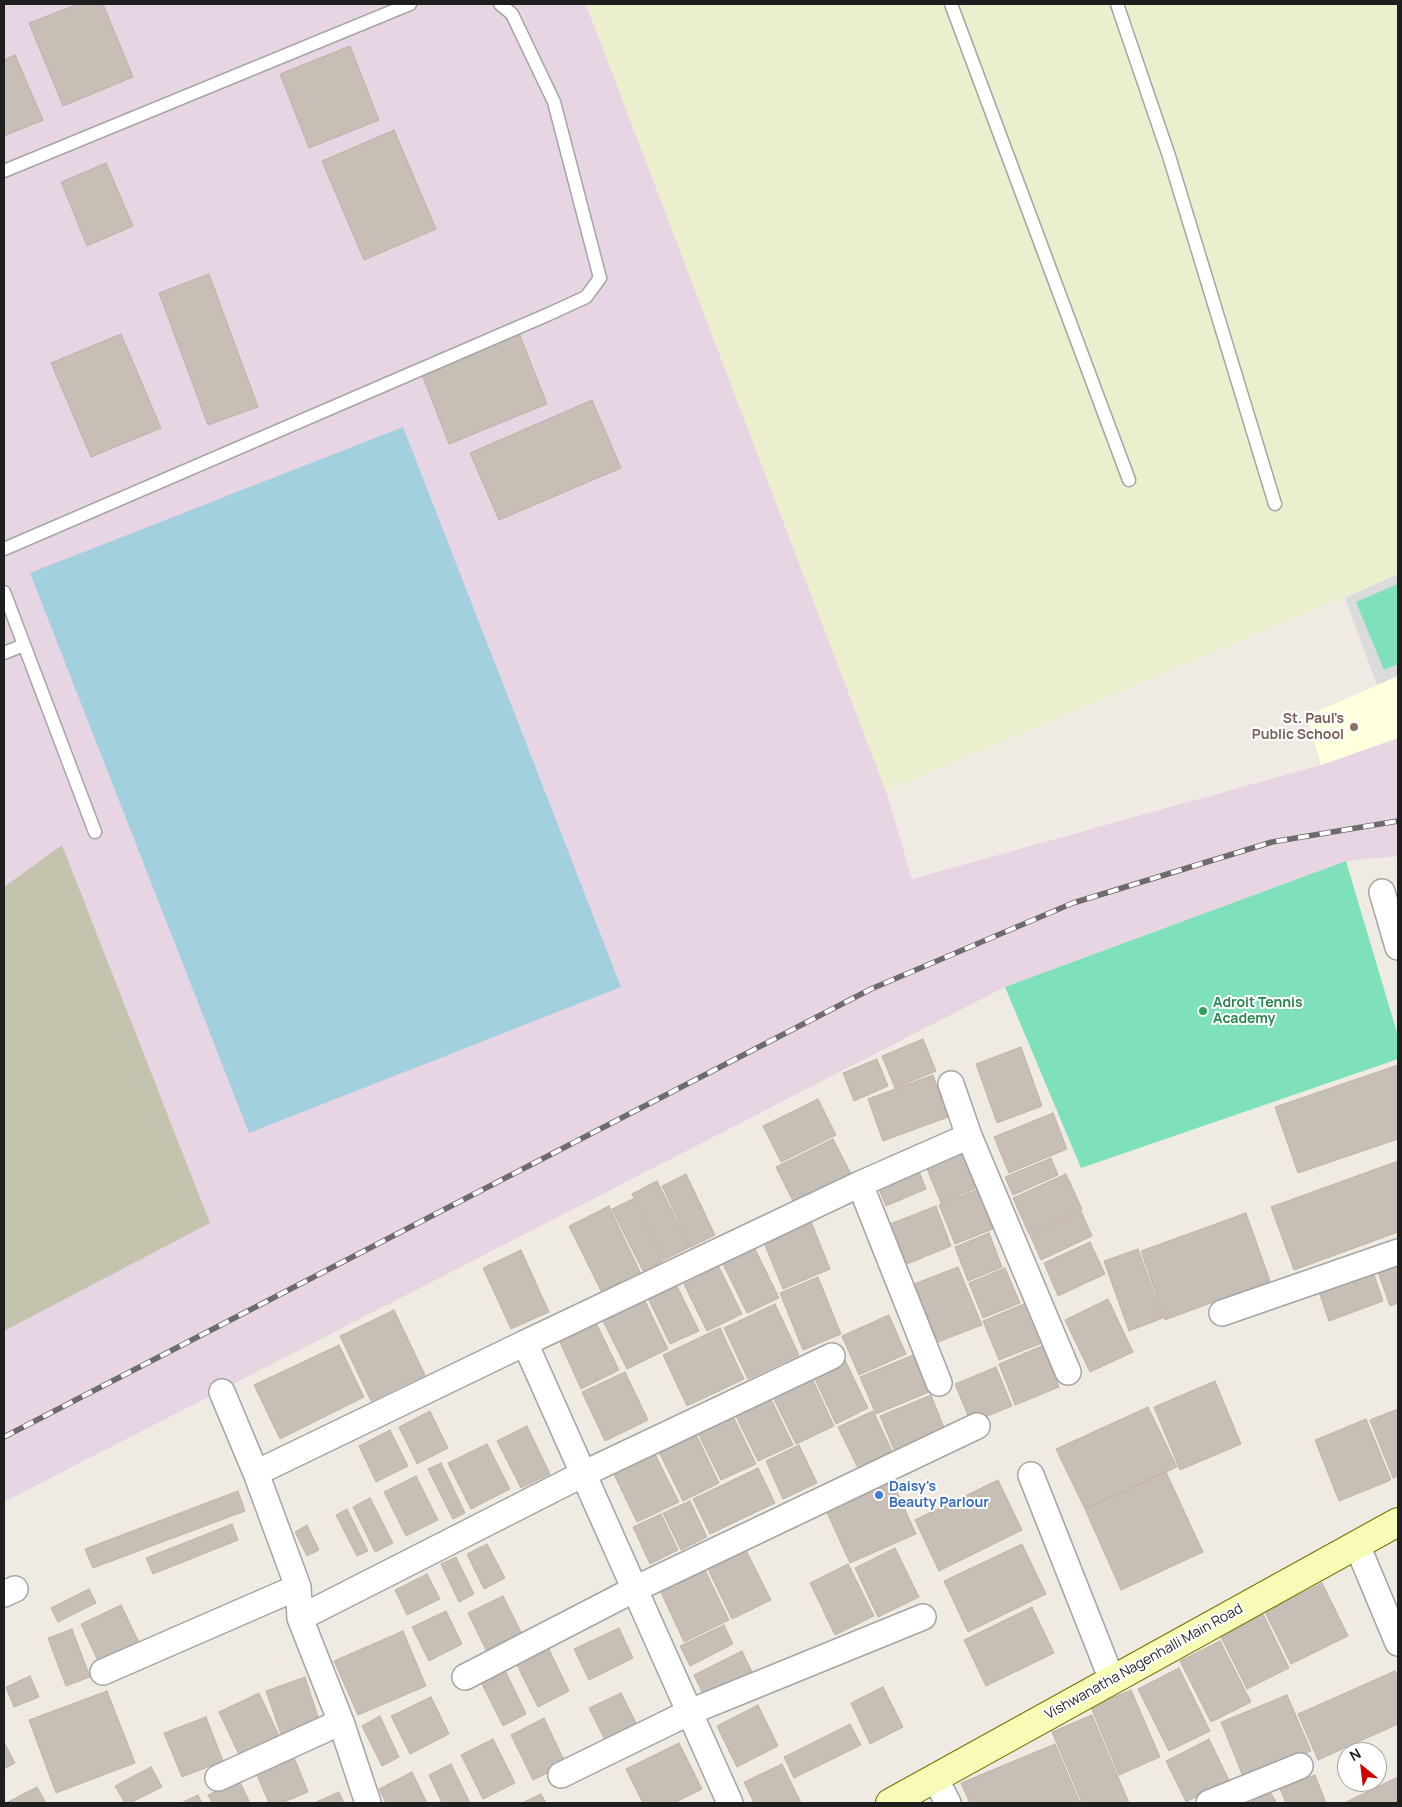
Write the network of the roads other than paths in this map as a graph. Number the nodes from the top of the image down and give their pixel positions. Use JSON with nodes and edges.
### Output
{"nodes":[{"id":1,"x":410,"y":4,"type":"edge"},
{"id":2,"x":500,"y":4,"type":"edge"},
{"id":3,"x":951,"y":4,"type":"edge"},
{"id":4,"x":1117,"y":4,"type":"edge"},
{"id":5,"x":4,"y":171,"type":"edge"},
{"id":6,"x":1129,"y":480,"type":"dead end"},
{"id":7,"x":1274,"y":504,"type":"dead end"},
{"id":8,"x":4,"y":549,"type":"edge"},
{"id":9,"x":4,"y":592,"type":"edge"},
{"id":10,"x":24,"y":645,"type":"junction"},
{"id":11,"x":4,"y":653,"type":"edge"},
{"id":12,"x":95,"y":832,"type":"dead end"},
{"id":13,"x":1382,"y":892,"type":"dead end"},
{"id":14,"x":1398,"y":947,"type":"edge"},
{"id":15,"x":951,"y":1084,"type":"dead end"},
{"id":16,"x":969,"y":1136,"type":"junction"},
{"id":17,"x":860,"y":1184,"type":"junction"},
{"id":18,"x":1398,"y":1252,"type":"edge"},
{"id":19,"x":1222,"y":1313,"type":"dead end"},
{"id":20,"x":525,"y":1343,"type":"junction"},
{"id":21,"x":832,"y":1356,"type":"dead end"},
{"id":22,"x":1068,"y":1372,"type":"dead end"},
{"id":23,"x":938,"y":1383,"type":"dead end"},
{"id":24,"x":222,"y":1392,"type":"dead end"},
{"id":25,"x":977,"y":1426,"type":"dead end"},
{"id":26,"x":256,"y":1473,"type":"junction"},
{"id":27,"x":583,"y":1474,"type":"junction"},
{"id":28,"x":1031,"y":1475,"type":"dead end"},
{"id":29,"x":1398,"y":1522,"type":"edge"},
{"id":30,"x":1357,"y":1545,"type":"junction"},
{"id":31,"x":298,"y":1587,"type":"junction"},
{"id":32,"x":635,"y":1589,"type":"junction"},
{"id":33,"x":923,"y":1617,"type":"dead end"},
{"id":34,"x":300,"y":1618,"type":"junction"},
{"id":35,"x":1398,"y":1643,"type":"edge"},
{"id":36,"x":103,"y":1672,"type":"dead end"},
{"id":37,"x":465,"y":1677,"type":"dead end"},
{"id":38,"x":1112,"y":1680,"type":"junction"},
{"id":39,"x":690,"y":1712,"type":"junction"},
{"id":40,"x":341,"y":1722,"type":"junction"},
{"id":41,"x":1300,"y":1766,"type":"dead end"},
{"id":42,"x":561,"y":1775,"type":"dead end"},
{"id":43,"x":218,"y":1778,"type":"dead end"},
{"id":44,"x":935,"y":1778,"type":"junction"},
{"id":45,"x":368,"y":1803,"type":"edge"},
{"id":46,"x":730,"y":1803,"type":"edge"},
{"id":47,"x":890,"y":1803,"type":"edge"},
{"id":48,"x":948,"y":1803,"type":"edge"},
{"id":49,"x":1209,"y":1803,"type":"edge"}],
"edges":[{"from":1,"to":5,"type":"lane"},
{"from":2,"to":8,"type":"lane"},
{"from":3,"to":6,"type":"lane"},
{"from":4,"to":7,"type":"lane"},
{"from":9,"to":10,"type":"lane"},
{"from":10,"to":11,"type":"lane"},
{"from":10,"to":12,"type":"lane"},
{"from":13,"to":14,"type":"street"},
{"from":15,"to":16,"type":"street"},
{"from":16,"to":17,"type":"street"},
{"from":16,"to":22,"type":"street"},
{"from":17,"to":20,"type":"street"},
{"from":17,"to":23,"type":"street"},
{"from":18,"to":19,"type":"street"},
{"from":20,"to":26,"type":"street"},
{"from":20,"to":27,"type":"street"},
{"from":21,"to":27,"type":"street"},
{"from":24,"to":26,"type":"street"},
{"from":25,"to":32,"type":"street"},
{"from":26,"to":31,"type":"street"},
{"from":27,"to":32,"type":"street"},
{"from":27,"to":34,"type":"street"},
{"from":28,"to":38,"type":"street"},
{"from":29,"to":30,"type":"street","name":"Vishwanatha Nagenhalli Main Road"},
{"from":30,"to":35,"type":"street"},
{"from":30,"to":38,"type":"street","name":"Vishwanatha Nagenhalli Main Road"},
{"from":31,"to":34,"type":"street"},
{"from":31,"to":36,"type":"street"},
{"from":32,"to":37,"type":"street"},
{"from":32,"to":39,"type":"street"},
{"from":33,"to":39,"type":"street"},
{"from":34,"to":40,"type":"street"},
{"from":38,"to":44,"type":"street","name":"Vishwanatha Nagenhalli Main Road"},
{"from":39,"to":42,"type":"street"},
{"from":39,"to":46,"type":"street"},
{"from":40,"to":43,"type":"street"},
{"from":40,"to":45,"type":"street"},
{"from":41,"to":49,"type":"street"},
{"from":44,"to":47,"type":"street","name":"Vishwanatha Nagenhalli Main Road"},
{"from":44,"to":48,"type":"street"}]}
